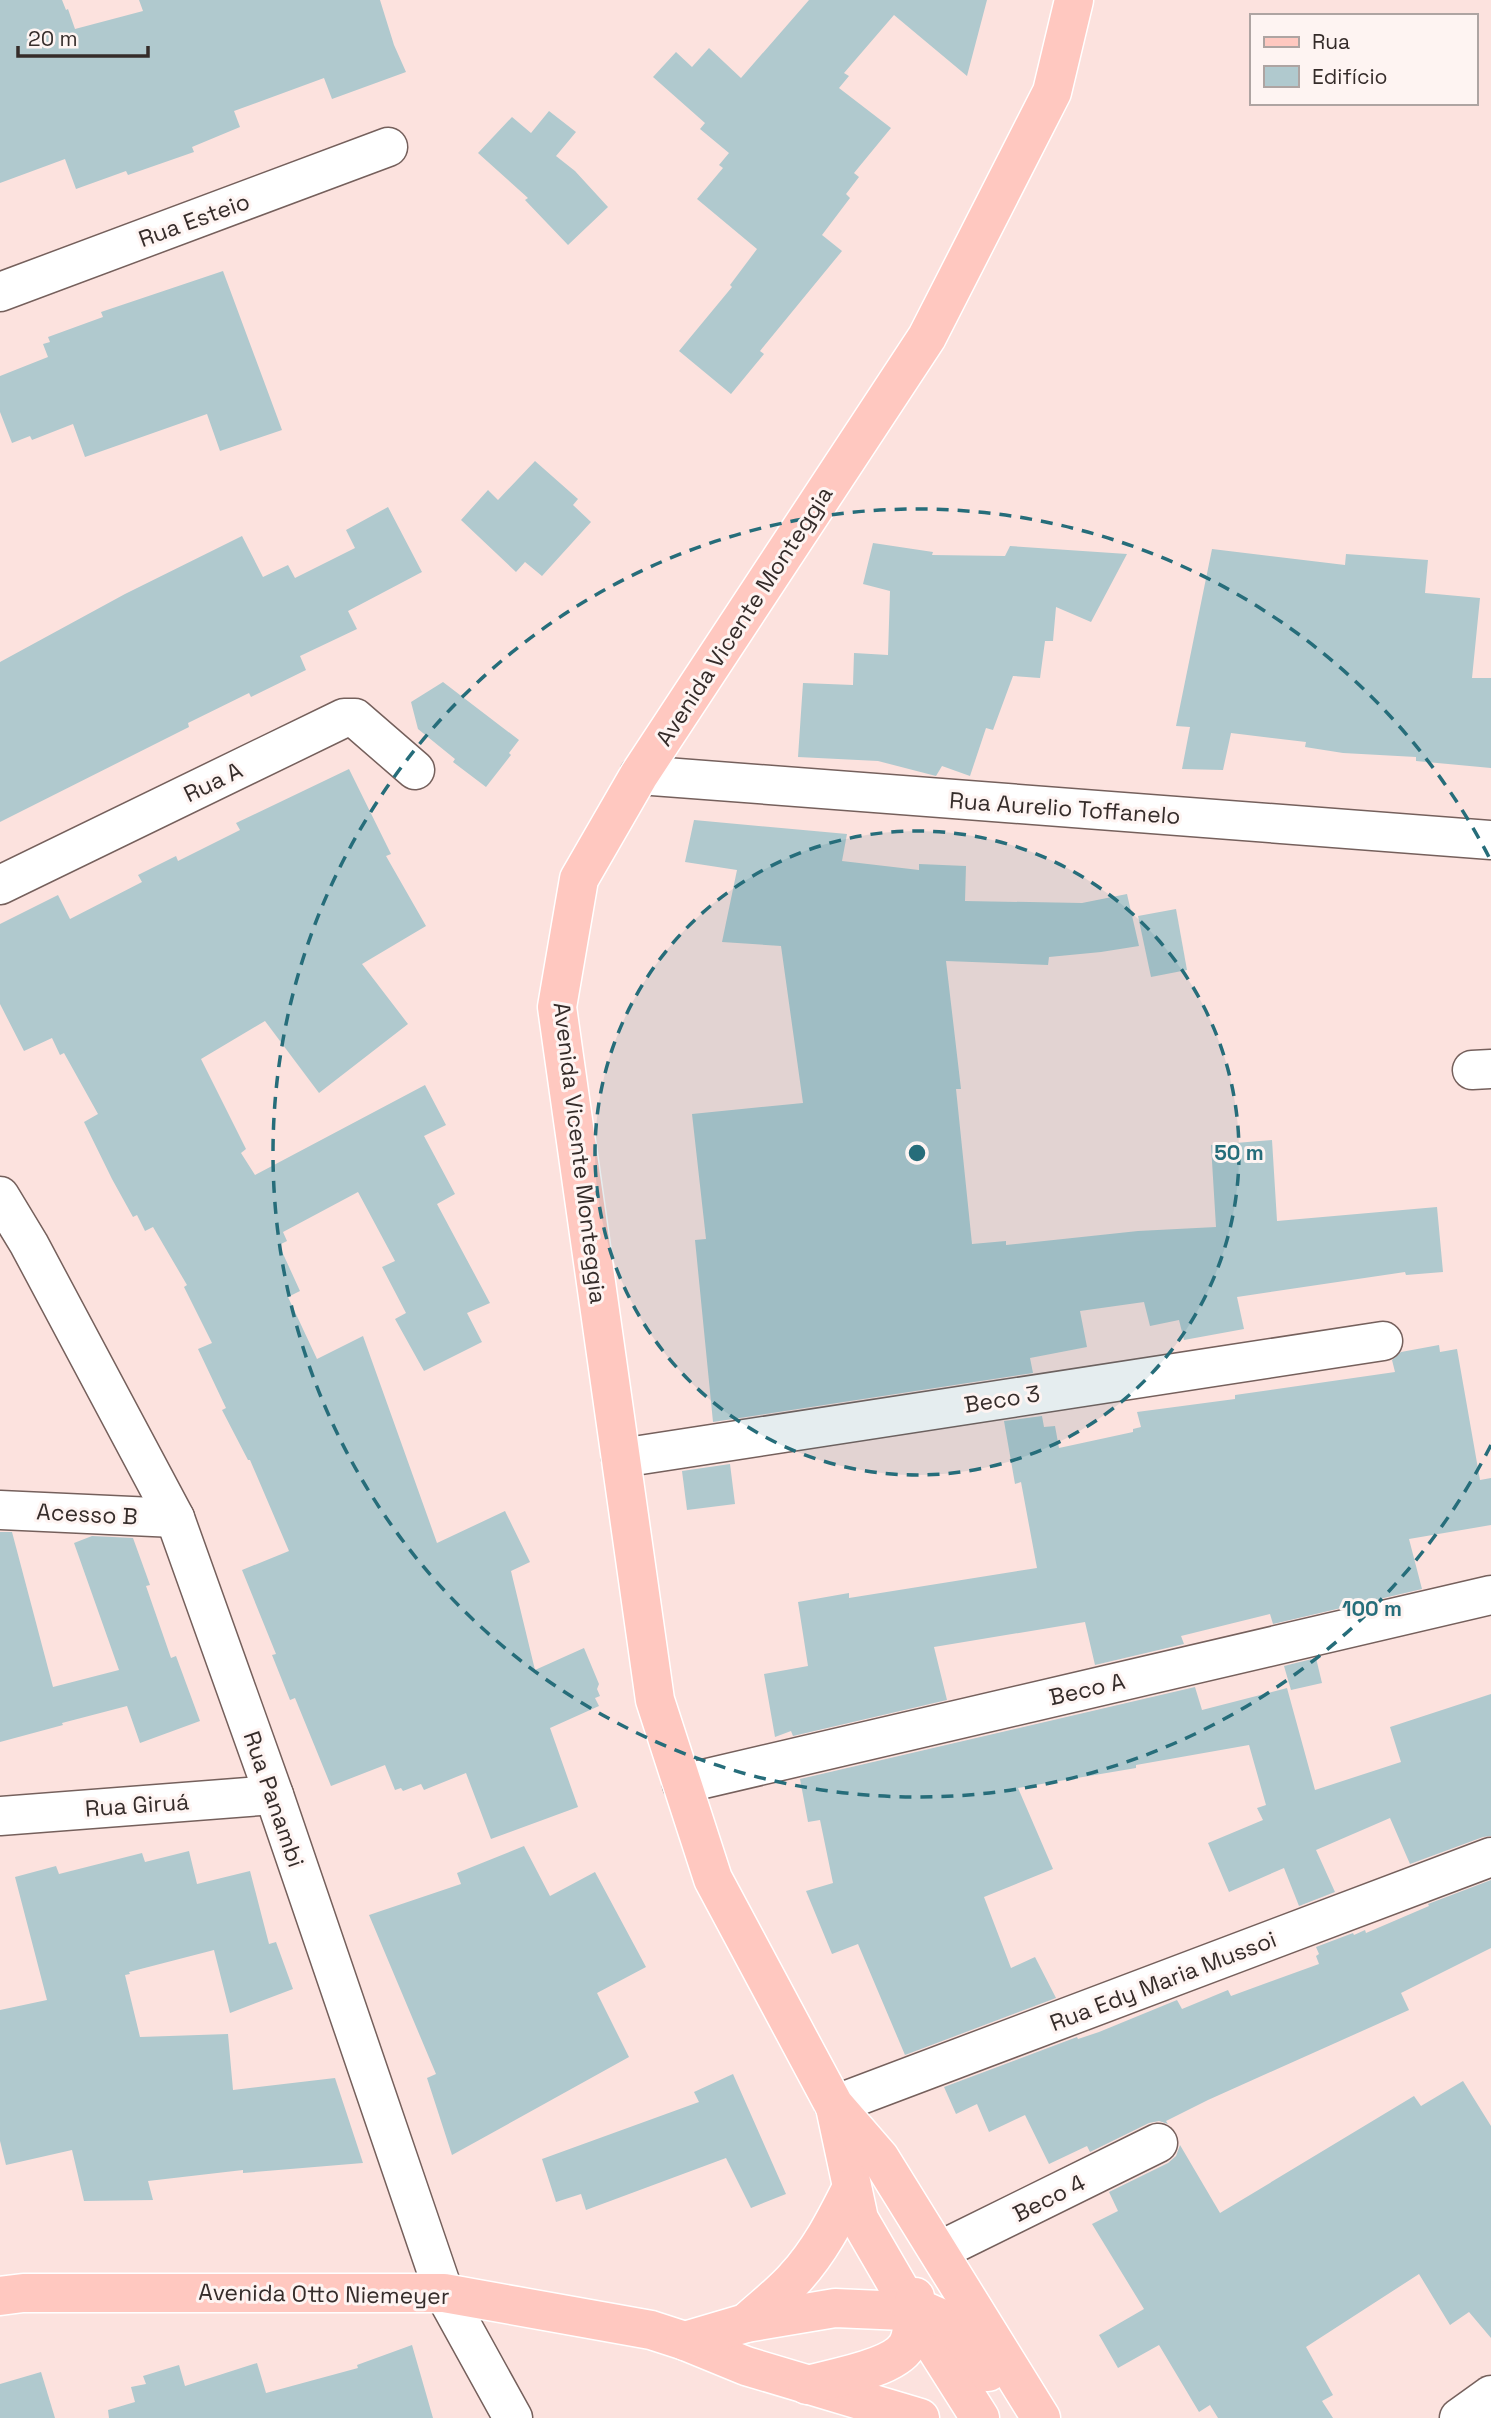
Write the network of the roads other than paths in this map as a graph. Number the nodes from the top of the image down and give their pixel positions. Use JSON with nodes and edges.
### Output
{"nodes":[{"id":1,"x":1074,"y":0,"type":"edge"},
{"id":2,"x":388,"y":147,"type":"dead end"},
{"id":3,"x":0,"y":292,"type":"edge"},
{"id":4,"x":415,"y":770,"type":"dead end"},
{"id":5,"x":639,"y":775,"type":"junction"},
{"id":6,"x":1491,"y":840,"type":"edge"},
{"id":7,"x":0,"y":885,"type":"edge"},
{"id":8,"x":0,"y":1196,"type":"edge"},
{"id":9,"x":1383,"y":1341,"type":"dead end"},
{"id":10,"x":621,"y":1458,"type":"junction"},
{"id":11,"x":0,"y":1510,"type":"edge"},
{"id":12,"x":175,"y":1518,"type":"junction"},
{"id":13,"x":1491,"y":1595,"type":"edge"},
{"id":14,"x":682,"y":1784,"type":"junction"},
{"id":15,"x":274,"y":1795,"type":"junction"},
{"id":16,"x":0,"y":1816,"type":"edge"},
{"id":17,"x":1491,"y":1857,"type":"edge"},
{"id":18,"x":834,"y":2105,"type":"junction"},
{"id":19,"x":1158,"y":2143,"type":"dead end"},
{"id":20,"x":880,"y":2158,"type":"junction"},
{"id":21,"x":850,"y":2189,"type":"junction"},
{"id":22,"x":939,"y":2251,"type":"junction"},
{"id":23,"x":444,"y":2292,"type":"junction"},
{"id":24,"x":0,"y":2296,"type":"edge"},
{"id":25,"x":913,"y":2312,"type":"junction"},
{"id":26,"x":746,"y":2323,"type":"junction"},
{"id":27,"x":685,"y":2341,"type":"junction"},
{"id":28,"x":807,"y":2385,"type":"junction"},
{"id":29,"x":1491,"y":2395,"type":"edge"},
{"id":30,"x":1039,"y":2413,"type":"edge"},
{"id":31,"x":513,"y":2418,"type":"edge"},
{"id":32,"x":920,"y":2418,"type":"edge"},
{"id":33,"x":980,"y":2418,"type":"edge"},
{"id":34,"x":1459,"y":2418,"type":"edge"}],
"edges":[{"from":1,"to":5,"type":"main road","name":"Avenida Vicente Monteggia"},
{"from":2,"to":3,"type":"street","name":"Rua Esteio"},
{"from":4,"to":7,"type":"street","name":"Rua A"},
{"from":5,"to":6,"type":"street","name":"Rua Aurelio Toffanelo"},
{"from":5,"to":10,"type":"main road","name":"Avenida Vicente Monteggia"},
{"from":8,"to":12,"type":"street","name":"Rua Panambi"},
{"from":9,"to":10,"type":"street","name":"Beco 3"},
{"from":10,"to":14,"type":"main road","name":"Avenida Vicente Monteggia"},
{"from":11,"to":12,"type":"street","name":"Acesso B"},
{"from":12,"to":15,"type":"street","name":"Rua Panambi"},
{"from":13,"to":14,"type":"street","name":"Beco A"},
{"from":14,"to":18,"type":"main road","name":"Avenida Vicente Monteggia"},
{"from":15,"to":16,"type":"street","name":"Rua Giruá"},
{"from":15,"to":23,"type":"street","name":"Rua Panambi"},
{"from":17,"to":18,"type":"street","name":"Rua Edy Maria Mussoi"},
{"from":18,"to":20,"type":"main road","name":"Avenida Vicente Monteggia"},
{"from":18,"to":21,"type":"main road","name":"Avenida Vicente Monteggia"},
{"from":19,"to":22,"type":"street","name":"Beco 4"},
{"from":20,"to":22,"type":"main road","name":"Avenida Vicente Monteggia"},
{"from":20,"to":25,"type":"main road"},
{"from":21,"to":25,"type":"main road","name":"Avenida Vicente Monteggia"},
{"from":21,"to":26,"type":"main road"},
{"from":22,"to":30,"type":"main road","name":"Avenida Vicente Monteggia"},
{"from":23,"to":24,"type":"main road","name":"Avenida Otto Niemeyer"},
{"from":23,"to":27,"type":"main road","name":"Avenida Otto Niemeyer"},
{"from":23,"to":31,"type":"street","name":"Rua Panambi"},
{"from":25,"to":26,"type":"main road"},
{"from":25,"to":28,"type":"main road"},
{"from":25,"to":30,"type":"main road"},
{"from":25,"to":33,"type":"main road","name":"Avenida Vicente Monteggia"},
{"from":26,"to":27,"type":"main road"},
{"from":27,"to":28,"type":"main road","name":"Avenida Otto Niemeyer"},
{"from":28,"to":32,"type":"main road","name":"Avenida Otto Niemeyer"},
{"from":29,"to":34,"type":"street"}]}
